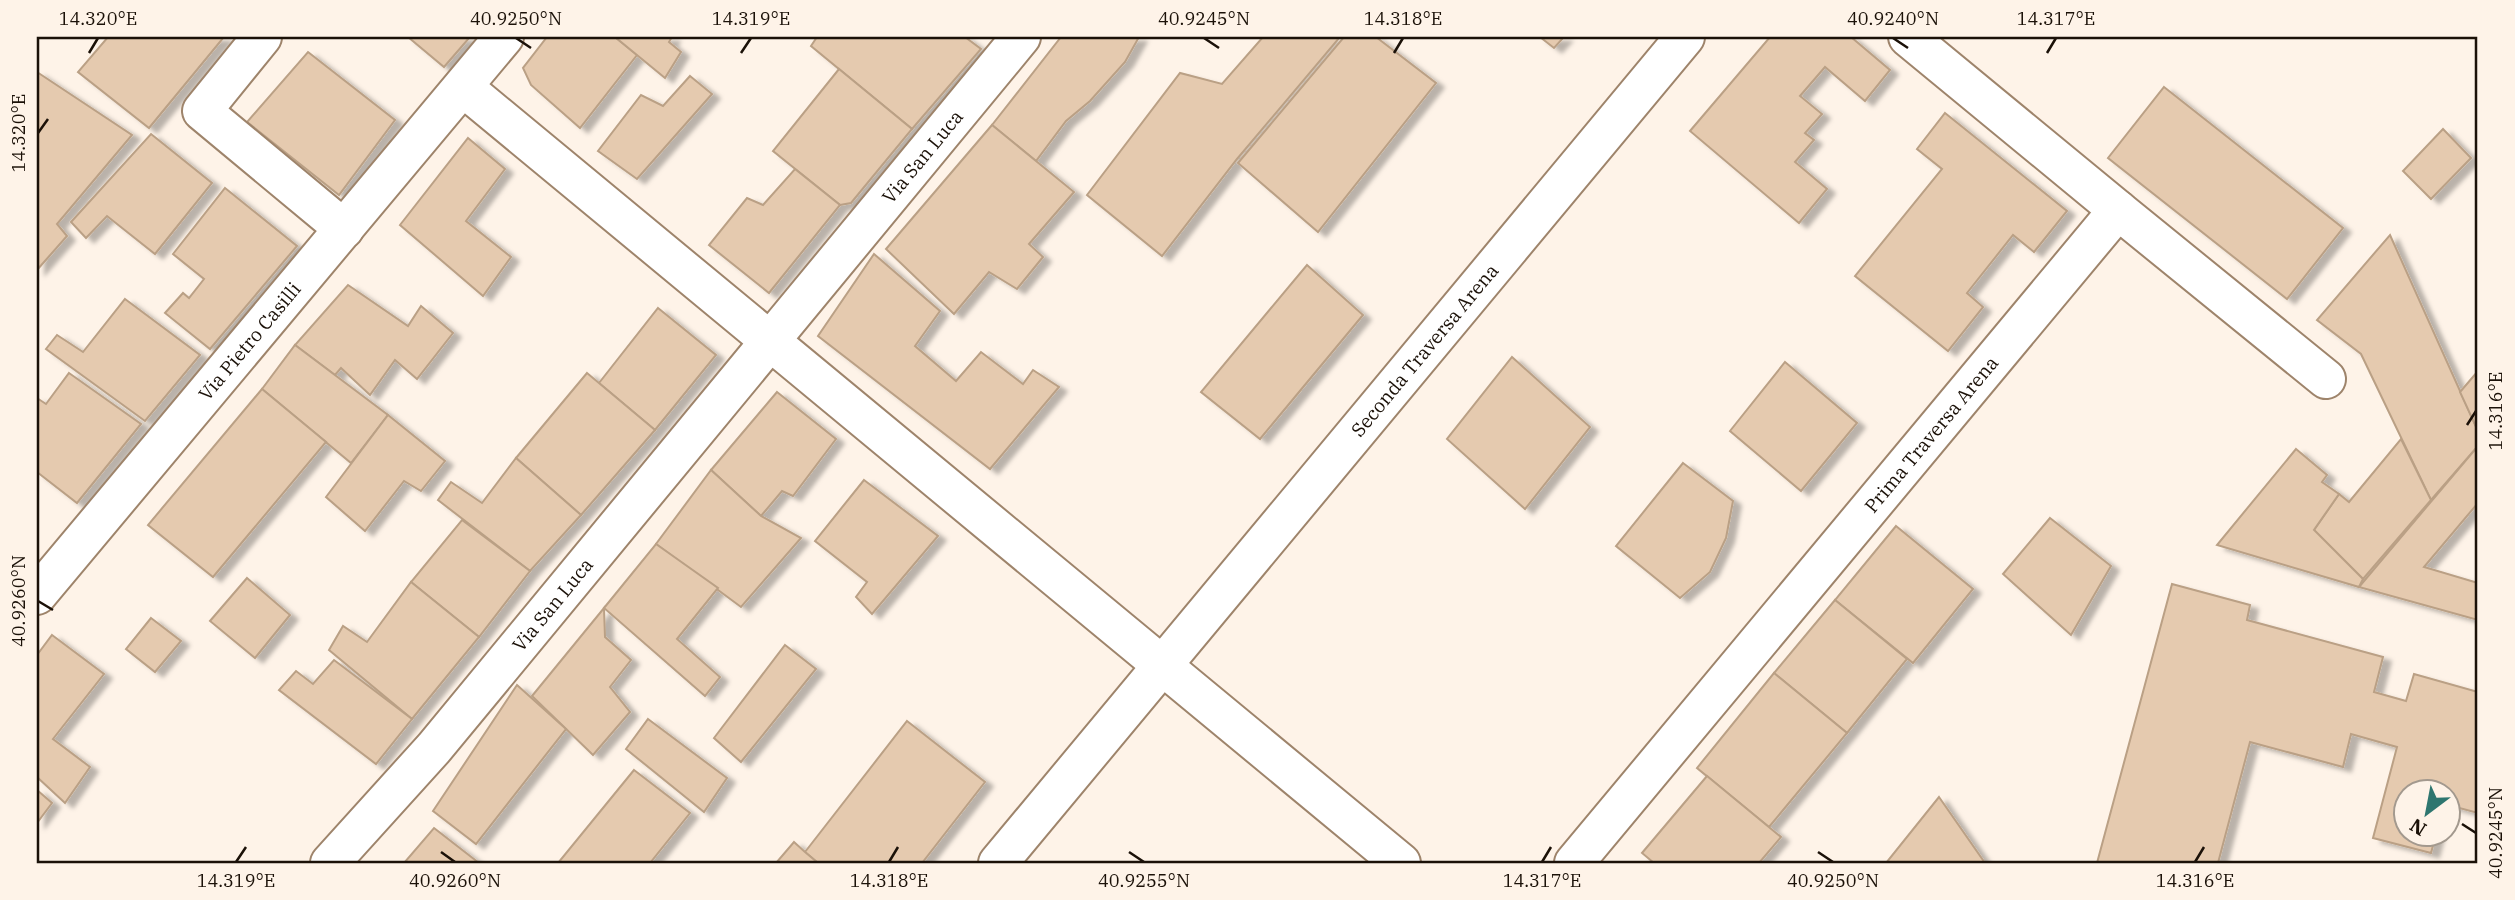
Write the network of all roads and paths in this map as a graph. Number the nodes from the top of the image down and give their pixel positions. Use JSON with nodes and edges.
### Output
{"nodes":[{"id":1,"x":262,"y":37,"type":"edge"},
{"id":2,"x":504,"y":37,"type":"edge"},
{"id":3,"x":1021,"y":37,"type":"edge"},
{"id":4,"x":1685,"y":37,"type":"edge"},
{"id":5,"x":1908,"y":37,"type":"edge"},
{"id":6,"x":463,"y":87,"type":"junction"},
{"id":7,"x":2118,"y":210,"type":"junction"},
{"id":8,"x":344,"y":229,"type":"junction"},
{"id":9,"x":771,"y":342,"type":"junction"},
{"id":10,"x":2326,"y":379,"type":"dead end"},
{"id":11,"x":37,"y":595,"type":"edge"},
{"id":12,"x":1163,"y":663,"type":"junction"},
{"id":13,"x":330,"y":863,"type":"edge"},
{"id":14,"x":998,"y":863,"type":"edge"},
{"id":15,"x":1401,"y":863,"type":"edge"},
{"id":16,"x":1574,"y":863,"type":"edge"}],
"edges":[{"from":1,"to":8,"type":"street"},
{"from":2,"to":6,"type":"street","name":"Via Pietro Casilli"},
{"from":3,"to":9,"type":"street","name":"Via San Luca"},
{"from":4,"to":12,"type":"street","name":"Seconda Traversa Arena"},
{"from":5,"to":7,"type":"street"},
{"from":6,"to":8,"type":"street","name":"Via Pietro Casilli"},
{"from":6,"to":9,"type":"street"},
{"from":7,"to":10,"type":"street"},
{"from":7,"to":16,"type":"street","name":"Prima Traversa Arena"},
{"from":8,"to":11,"type":"street","name":"Via Pietro Casilli"},
{"from":9,"to":12,"type":"street"},
{"from":9,"to":13,"type":"street","name":"Via San Luca"},
{"from":12,"to":14,"type":"street","name":"Seconda Traversa Arena"},
{"from":12,"to":15,"type":"street"}]}
